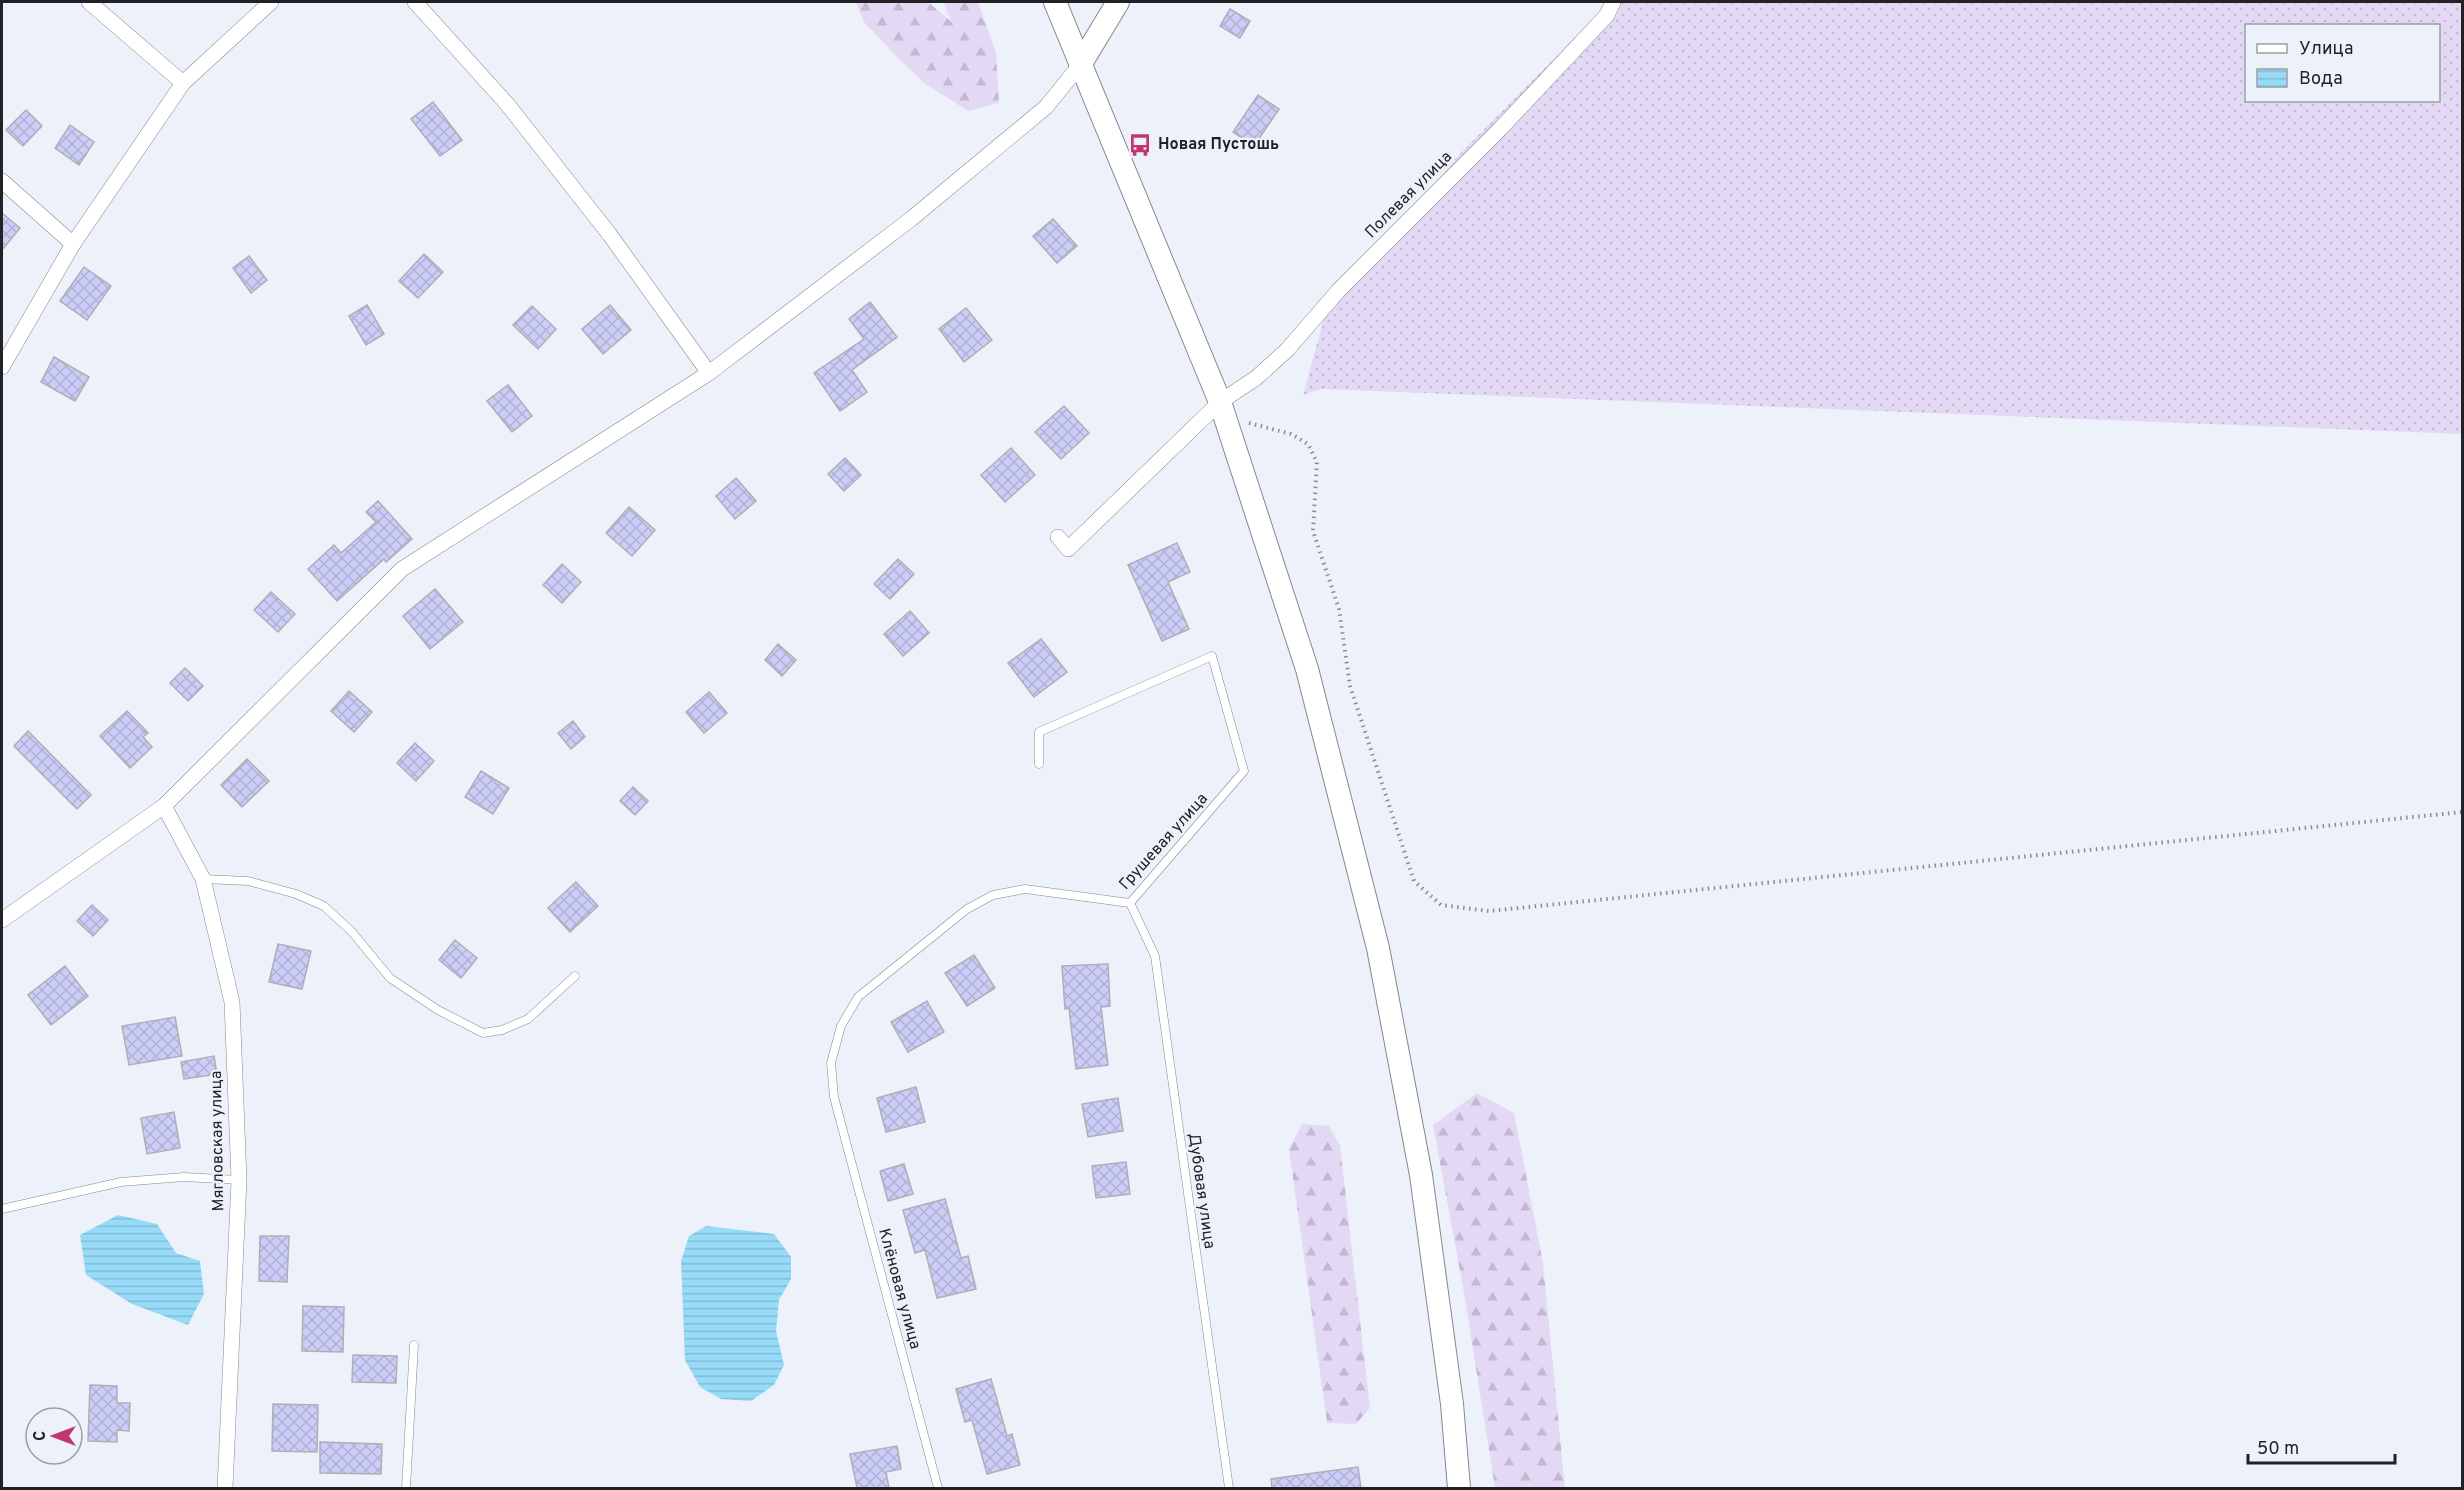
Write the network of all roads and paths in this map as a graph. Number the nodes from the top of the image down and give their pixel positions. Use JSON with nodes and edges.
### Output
{"nodes":[{"id":1,"x":89,"y":2,"type":"edge"},
{"id":2,"x":271,"y":2,"type":"edge"},
{"id":3,"x":415,"y":2,"type":"edge"},
{"id":4,"x":1055,"y":2,"type":"edge"},
{"id":5,"x":1118,"y":2,"type":"edge"},
{"id":6,"x":1613,"y":2,"type":"edge"},
{"id":7,"x":1080,"y":64,"type":"junction"},
{"id":8,"x":183,"y":83,"type":"junction"},
{"id":9,"x":2,"y":182,"type":"edge"},
{"id":10,"x":73,"y":244,"type":"junction"},
{"id":11,"x":2,"y":367,"type":"edge"},
{"id":12,"x":709,"y":373,"type":"junction"},
{"id":13,"x":1222,"y":409,"type":"junction"},
{"id":14,"x":1058,"y":537,"type":"dead end"},
{"id":15,"x":1039,"y":764,"type":"dead end"},
{"id":16,"x":164,"y":806,"type":"junction"},
{"id":17,"x":2463,"y":812,"type":"edge"},
{"id":18,"x":203,"y":879,"type":"junction"},
{"id":19,"x":1130,"y":903,"type":"junction"},
{"id":20,"x":2,"y":920,"type":"edge"},
{"id":21,"x":575,"y":976,"type":"dead end"},
{"id":22,"x":834,"y":1097,"type":"joint"},
{"id":23,"x":239,"y":1180,"type":"junction"},
{"id":24,"x":2,"y":1209,"type":"edge"},
{"id":25,"x":414,"y":1345,"type":"dead end"},
{"id":26,"x":225,"y":1488,"type":"edge"},
{"id":27,"x":406,"y":1488,"type":"edge"},
{"id":28,"x":938,"y":1488,"type":"edge"},
{"id":29,"x":1229,"y":1488,"type":"edge"},
{"id":30,"x":1459,"y":1488,"type":"edge"}],
"edges":[{"from":1,"to":8,"type":"street"},
{"from":2,"to":8,"type":"street"},
{"from":3,"to":12,"type":"street"},
{"from":4,"to":7,"type":"street"},
{"from":5,"to":7,"type":"street"},
{"from":6,"to":13,"type":"street","name":"Полевая улица"},
{"from":7,"to":12,"type":"street"},
{"from":7,"to":13,"type":"street"},
{"from":8,"to":10,"type":"street"},
{"from":9,"to":10,"type":"street"},
{"from":10,"to":11,"type":"street"},
{"from":12,"to":16,"type":"street"},
{"from":13,"to":14,"type":"street","name":"Полевая улица"},
{"from":13,"to":17,"type":"path"},
{"from":13,"to":30,"type":"street"},
{"from":15,"to":19,"type":"lane","name":"Грушевая улица"},
{"from":16,"to":18,"type":"street","name":"Мягловская улица"},
{"from":16,"to":20,"type":"street"},
{"from":18,"to":21,"type":"lane"},
{"from":18,"to":23,"type":"street","name":"Мягловская улица"},
{"from":19,"to":22,"type":"lane","name":"Грушевая улица"},
{"from":19,"to":29,"type":"lane","name":"Дубовая улица"},
{"from":22,"to":28,"type":"lane","name":"Клёновая улица"},
{"from":23,"to":24,"type":"lane"},
{"from":23,"to":26,"type":"street","name":"Мягловская улица"},
{"from":25,"to":27,"type":"lane"}]}
